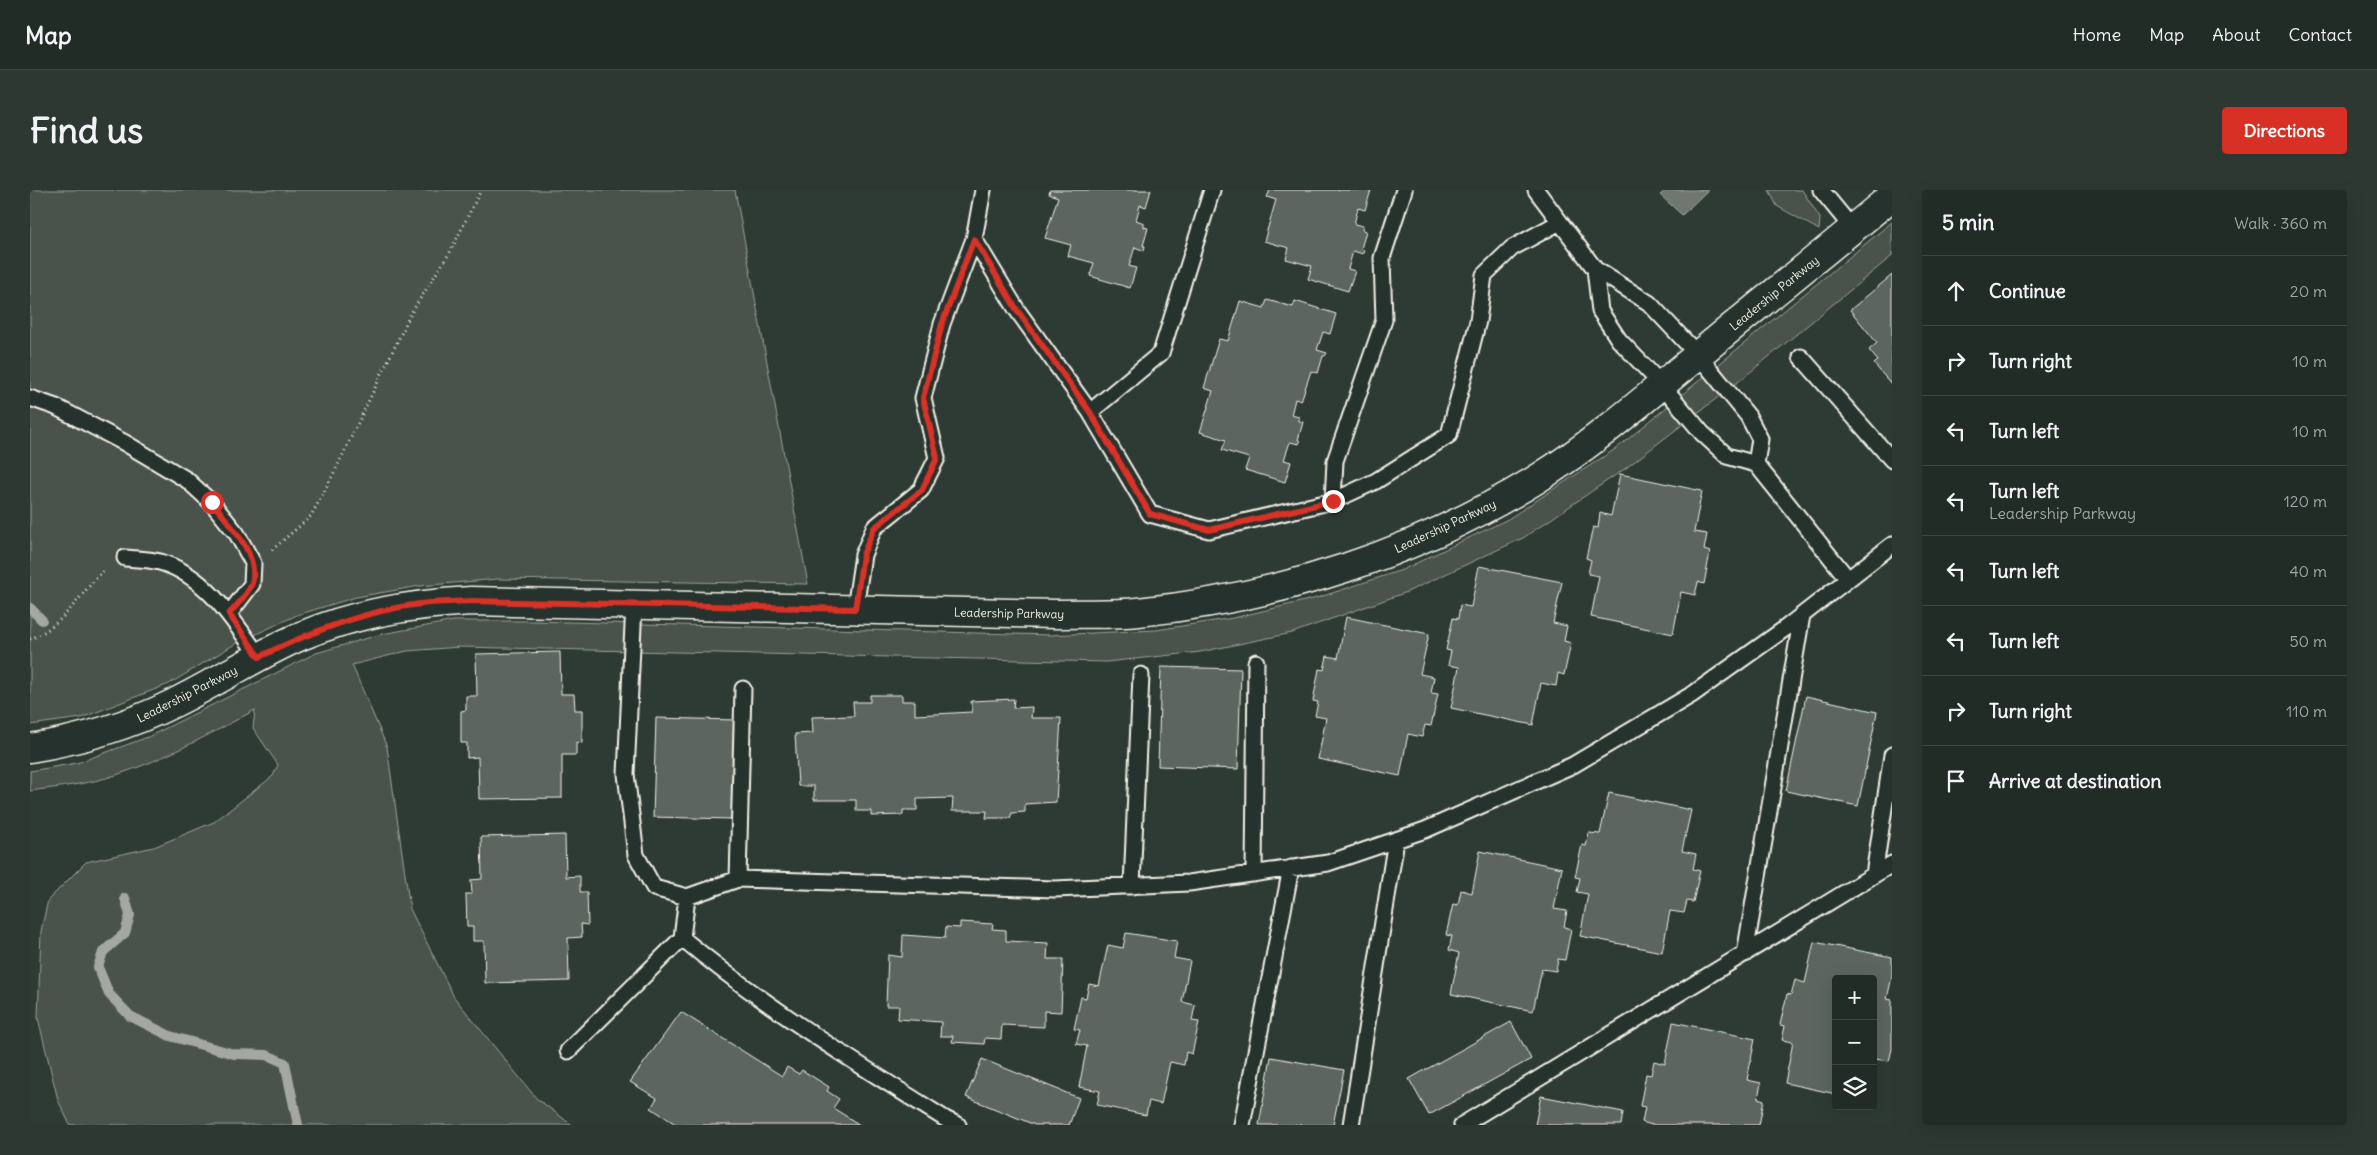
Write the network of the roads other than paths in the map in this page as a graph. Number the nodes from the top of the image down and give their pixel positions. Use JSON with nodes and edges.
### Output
{"nodes":[{"id":1,"x":983,"y":190,"type":"edge"},
{"id":2,"x":1212,"y":190,"type":"edge"},
{"id":3,"x":1404,"y":190,"type":"edge"},
{"id":4,"x":1536,"y":190,"type":"edge"},
{"id":5,"x":1821,"y":190,"type":"edge"},
{"id":6,"x":1892,"y":196,"type":"edge"},
{"id":7,"x":1560,"y":222,"type":"junction"},
{"id":8,"x":1853,"y":229,"type":"junction"},
{"id":9,"x":974,"y":239,"type":"junction"},
{"id":10,"x":1595,"y":269,"type":"junction"},
{"id":11,"x":1698,"y":355,"type":"junction"},
{"id":12,"x":1801,"y":357,"type":"dead end"},
{"id":13,"x":1662,"y":385,"type":"junction"},
{"id":14,"x":30,"y":398,"type":"edge"},
{"id":15,"x":1090,"y":412,"type":"junction"},
{"id":16,"x":1892,"y":460,"type":"edge"},
{"id":17,"x":1756,"y":464,"type":"junction"},
{"id":18,"x":1333,"y":501,"type":"junction"},
{"id":19,"x":1892,"y":545,"type":"edge"},
{"id":20,"x":125,"y":558,"type":"road end"},
{"id":21,"x":1848,"y":579,"type":"junction"},
{"id":22,"x":634,"y":604,"type":"junction"},
{"id":23,"x":855,"y":609,"type":"junction"},
{"id":24,"x":229,"y":614,"type":"junction"},
{"id":25,"x":1802,"y":615,"type":"junction"},
{"id":26,"x":259,"y":657,"type":"junction"},
{"id":27,"x":1256,"y":662,"type":"dead end"},
{"id":28,"x":1141,"y":675,"type":"dead end"},
{"id":29,"x":743,"y":689,"type":"dead end"},
{"id":30,"x":30,"y":748,"type":"edge"},
{"id":31,"x":1892,"y":755,"type":"edge"},
{"id":32,"x":1396,"y":840,"type":"junction"},
{"id":33,"x":1892,"y":864,"type":"edge"},
{"id":34,"x":1292,"y":868,"type":"junction"},
{"id":35,"x":1254,"y":874,"type":"junction"},
{"id":36,"x":1874,"y":875,"type":"junction"},
{"id":37,"x":738,"y":878,"type":"junction"},
{"id":38,"x":1132,"y":886,"type":"junction"},
{"id":39,"x":687,"y":897,"type":"junction"},
{"id":40,"x":682,"y":938,"type":"junction"},
{"id":41,"x":1745,"y":954,"type":"junction"},
{"id":42,"x":568,"y":1051,"type":"dead end"},
{"id":43,"x":950,"y":1123,"type":"edge"},
{"id":44,"x":1242,"y":1125,"type":"edge"},
{"id":45,"x":1351,"y":1125,"type":"edge"},
{"id":46,"x":1462,"y":1125,"type":"edge"}],
"edges":[{"from":1,"to":9,"type":"lane"},
{"from":2,"to":15,"type":"lane"},
{"from":3,"to":18,"type":"lane"},
{"from":4,"to":7,"type":"lane"},
{"from":5,"to":8,"type":"lane"},
{"from":6,"to":8,"type":"street","name":"Leadership Parkway"},
{"from":7,"to":10,"type":"lane"},
{"from":7,"to":18,"type":"lane"},
{"from":8,"to":11,"type":"street","name":"Leadership Parkway"},
{"from":9,"to":15,"type":"lane"},
{"from":9,"to":23,"type":"lane"},
{"from":10,"to":11,"type":"lane"},
{"from":10,"to":13,"type":"lane"},
{"from":11,"to":13,"type":"street","name":"Leadership Parkway"},
{"from":11,"to":17,"type":"lane"},
{"from":12,"to":16,"type":"lane"},
{"from":13,"to":17,"type":"lane"},
{"from":13,"to":23,"type":"street","name":"Leadership Parkway"},
{"from":14,"to":24,"type":"lane"},
{"from":15,"to":18,"type":"lane"},
{"from":17,"to":21,"type":"lane"},
{"from":19,"to":21,"type":"lane"},
{"from":20,"to":24,"type":"lane"},
{"from":21,"to":25,"type":"lane"},
{"from":22,"to":23,"type":"street","name":"Leadership Parkway"},
{"from":22,"to":26,"type":"street","name":"Leadership Parkway"},
{"from":22,"to":39,"type":"lane"},
{"from":24,"to":26,"type":"lane"},
{"from":25,"to":32,"type":"lane"},
{"from":25,"to":41,"type":"lane"},
{"from":26,"to":30,"type":"street","name":"Leadership Parkway"},
{"from":27,"to":35,"type":"lane"},
{"from":28,"to":38,"type":"lane"},
{"from":29,"to":37,"type":"lane"},
{"from":31,"to":36,"type":"lane"},
{"from":32,"to":34,"type":"lane"},
{"from":32,"to":45,"type":"lane"},
{"from":33,"to":36,"type":"lane"},
{"from":34,"to":35,"type":"lane"},
{"from":34,"to":44,"type":"lane"},
{"from":35,"to":38,"type":"lane"},
{"from":36,"to":41,"type":"lane"},
{"from":37,"to":38,"type":"lane"},
{"from":37,"to":39,"type":"lane"},
{"from":39,"to":40,"type":"lane"},
{"from":40,"to":42,"type":"lane"},
{"from":40,"to":43,"type":"lane"},
{"from":41,"to":46,"type":"lane"}]}
